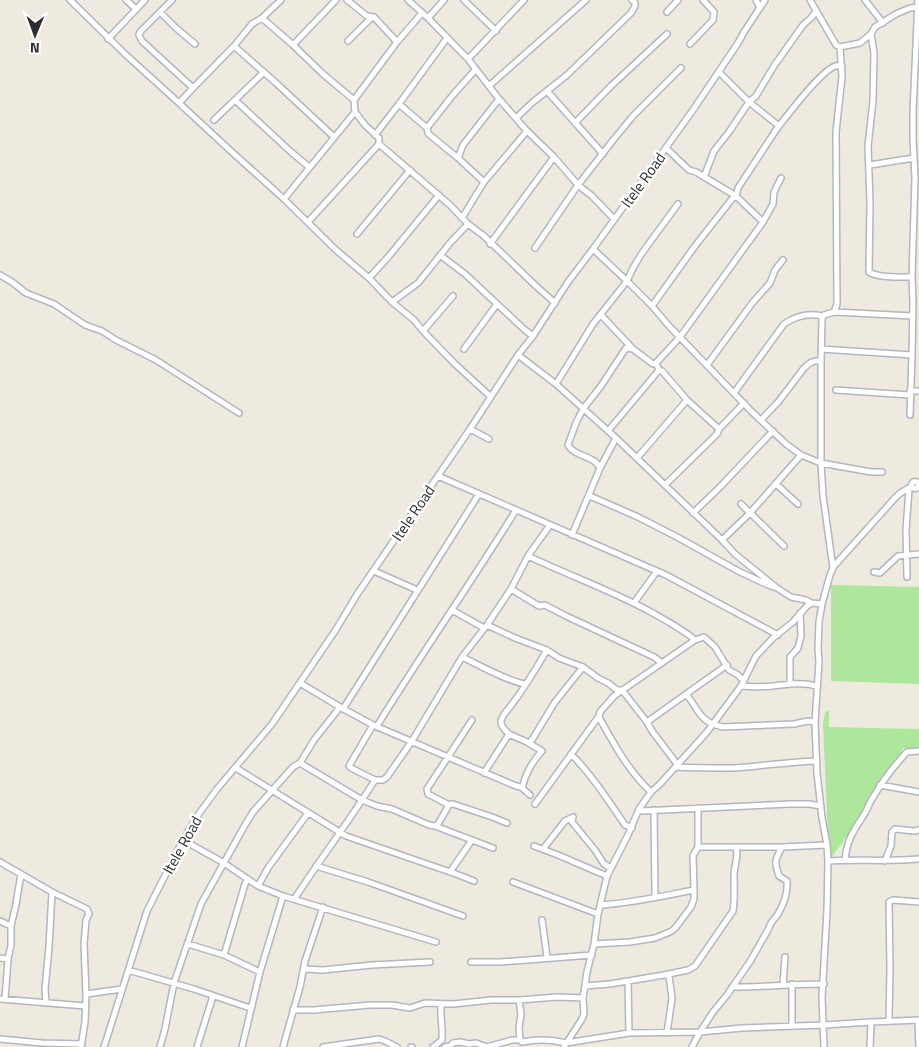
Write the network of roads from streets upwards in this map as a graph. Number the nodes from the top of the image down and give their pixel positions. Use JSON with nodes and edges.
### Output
{"nodes":[{"id":1,"x":126,"y":0,"type":"edge"},
{"id":2,"x":145,"y":0,"type":"edge"},
{"id":3,"x":172,"y":0,"type":"edge"},
{"id":4,"x":281,"y":0,"type":"edge"},
{"id":5,"x":336,"y":0,"type":"edge"},
{"id":6,"x":347,"y":0,"type":"edge"},
{"id":7,"x":408,"y":0,"type":"edge"},
{"id":8,"x":444,"y":0,"type":"edge"},
{"id":9,"x":464,"y":0,"type":"edge"},
{"id":10,"x":524,"y":0,"type":"edge"},
{"id":11,"x":586,"y":0,"type":"edge"},
{"id":12,"x":632,"y":0,"type":"edge"},
{"id":13,"x":678,"y":0,"type":"edge"},
{"id":14,"x":703,"y":0,"type":"edge"},
{"id":15,"x":756,"y":0,"type":"edge"},
{"id":16,"x":765,"y":0,"type":"edge"},
{"id":17,"x":810,"y":0,"type":"edge"},
{"id":18,"x":865,"y":0,"type":"edge"},
{"id":19,"x":918,"y":0,"type":"edge"},
{"id":20,"x":73,"y":1,"type":"edge"},
{"id":21,"x":918,"y":7,"type":"junction"},
{"id":22,"x":760,"y":8,"type":"junction"},
{"id":23,"x":136,"y":9,"type":"junction"},
{"id":24,"x":816,"y":11,"type":"junction"},
{"id":25,"x":160,"y":12,"type":"junction"},
{"id":26,"x":667,"y":12,"type":"dead end"},
{"id":27,"x":422,"y":13,"type":"junction"},
{"id":28,"x":372,"y":17,"type":"junction"},
{"id":29,"x":262,"y":18,"type":"junction"},
{"id":30,"x":428,"y":18,"type":"junction"},
{"id":31,"x":883,"y":23,"type":"junction"},
{"id":32,"x":917,"y":23,"type":"edge"},
{"id":33,"x":496,"y":31,"type":"junction"},
{"id":34,"x":668,"y":34,"type":"dead end"},
{"id":35,"x":871,"y":34,"type":"junction"},
{"id":36,"x":447,"y":38,"type":"junction"},
{"id":37,"x":108,"y":39,"type":"junction"},
{"id":38,"x":348,"y":41,"type":"dead end"},
{"id":39,"x":397,"y":42,"type":"junction"},
{"id":40,"x":195,"y":44,"type":"dead end"},
{"id":41,"x":690,"y":44,"type":"dead end"},
{"id":42,"x":293,"y":45,"type":"junction"},
{"id":43,"x":234,"y":46,"type":"junction"},
{"id":44,"x":840,"y":47,"type":"junction"},
{"id":45,"x":468,"y":58,"type":"junction"},
{"id":46,"x":681,"y":68,"type":"dead end"},
{"id":47,"x":842,"y":68,"type":"junction"},
{"id":48,"x":476,"y":69,"type":"junction"},
{"id":49,"x":264,"y":72,"type":"junction"},
{"id":50,"x":719,"y":72,"type":"junction"},
{"id":51,"x":490,"y":86,"type":"junction"},
{"id":52,"x":193,"y":88,"type":"junction"},
{"id":53,"x":547,"y":91,"type":"junction"},
{"id":54,"x":499,"y":99,"type":"junction"},
{"id":55,"x":235,"y":100,"type":"junction"},
{"id":56,"x":354,"y":100,"type":"junction"},
{"id":57,"x":749,"y":102,"type":"junction"},
{"id":58,"x":179,"y":103,"type":"junction"},
{"id":59,"x":399,"y":104,"type":"junction"},
{"id":60,"x":355,"y":112,"type":"junction"},
{"id":61,"x":516,"y":118,"type":"junction"},
{"id":62,"x":214,"y":120,"type":"dead end"},
{"id":63,"x":575,"y":123,"type":"junction"},
{"id":64,"x":780,"y":126,"type":"junction"},
{"id":65,"x":427,"y":128,"type":"junction"},
{"id":66,"x":527,"y":131,"type":"junction"},
{"id":67,"x":375,"y":135,"type":"junction"},
{"id":68,"x":334,"y":137,"type":"junction"},
{"id":69,"x":913,"y":139,"type":"junction"},
{"id":70,"x":380,"y":144,"type":"junction"},
{"id":71,"x":919,"y":144,"type":"edge"},
{"id":72,"x":666,"y":148,"type":"junction"},
{"id":73,"x":917,"y":149,"type":"edge"},
{"id":74,"x":603,"y":154,"type":"junction"},
{"id":75,"x":554,"y":157,"type":"junction"},
{"id":76,"x":458,"y":158,"type":"junction"},
{"id":77,"x":914,"y":158,"type":"junction"},
{"id":78,"x":870,"y":165,"type":"junction"},
{"id":79,"x":309,"y":167,"type":"junction"},
{"id":80,"x":410,"y":170,"type":"junction"},
{"id":81,"x":704,"y":177,"type":"junction"},
{"id":82,"x":781,"y":178,"type":"dead end"},
{"id":83,"x":484,"y":182,"type":"junction"},
{"id":84,"x":578,"y":185,"type":"junction"},
{"id":85,"x":439,"y":195,"type":"junction"},
{"id":86,"x":736,"y":196,"type":"junction"},
{"id":87,"x":284,"y":199,"type":"junction"},
{"id":88,"x":678,"y":204,"type":"dead end"},
{"id":89,"x":462,"y":218,"type":"junction"},
{"id":90,"x":614,"y":219,"type":"junction"},
{"id":91,"x":308,"y":222,"type":"junction"},
{"id":92,"x":763,"y":222,"type":"junction"},
{"id":93,"x":468,"y":224,"type":"junction"},
{"id":94,"x":357,"y":234,"type":"dead end"},
{"id":95,"x":490,"y":244,"type":"junction"},
{"id":96,"x":535,"y":248,"type":"dead end"},
{"id":97,"x":593,"y":248,"type":"junction"},
{"id":98,"x":440,"y":255,"type":"junction"},
{"id":99,"x":783,"y":260,"type":"dead end"},
{"id":100,"x":0,"y":275,"type":"edge"},
{"id":101,"x":912,"y":277,"type":"junction"},
{"id":102,"x":369,"y":278,"type":"junction"},
{"id":103,"x":627,"y":281,"type":"junction"},
{"id":104,"x":453,"y":296,"type":"dead end"},
{"id":105,"x":392,"y":302,"type":"junction"},
{"id":106,"x":555,"y":302,"type":"junction"},
{"id":107,"x":497,"y":304,"type":"junction"},
{"id":108,"x":652,"y":306,"type":"junction"},
{"id":109,"x":834,"y":312,"type":"junction"},
{"id":110,"x":601,"y":315,"type":"junction"},
{"id":111,"x":822,"y":316,"type":"junction"},
{"id":112,"x":913,"y":316,"type":"junction"},
{"id":113,"x":422,"y":331,"type":"junction"},
{"id":114,"x":533,"y":336,"type":"junction"},
{"id":115,"x":680,"y":337,"type":"junction"},
{"id":116,"x":633,"y":348,"type":"junction"},
{"id":117,"x":464,"y":349,"type":"dead end"},
{"id":118,"x":821,"y":350,"type":"junction"},
{"id":119,"x":518,"y":355,"type":"junction"},
{"id":120,"x":912,"y":355,"type":"junction"},
{"id":121,"x":820,"y":361,"type":"junction"},
{"id":122,"x":656,"y":363,"type":"junction"},
{"id":123,"x":707,"y":364,"type":"junction"},
{"id":124,"x":659,"y":370,"type":"junction"},
{"id":125,"x":556,"y":384,"type":"junction"},
{"id":126,"x":836,"y":390,"type":"dead end"},
{"id":127,"x":919,"y":391,"type":"edge"},
{"id":128,"x":734,"y":393,"type":"junction"},
{"id":129,"x":910,"y":393,"type":"junction"},
{"id":130,"x":491,"y":397,"type":"junction"},
{"id":131,"x":687,"y":400,"type":"junction"},
{"id":132,"x":744,"y":403,"type":"junction"},
{"id":133,"x":583,"y":409,"type":"junction"},
{"id":134,"x":239,"y":413,"type":"dead end"},
{"id":135,"x":910,"y":415,"type":"dead end"},
{"id":136,"x":761,"y":420,"type":"junction"},
{"id":137,"x":719,"y":429,"type":"junction"},
{"id":138,"x":470,"y":430,"type":"junction"},
{"id":139,"x":608,"y":431,"type":"junction"},
{"id":140,"x":773,"y":431,"type":"junction"},
{"id":141,"x":616,"y":438,"type":"junction"},
{"id":142,"x":489,"y":439,"type":"dead end"},
{"id":143,"x":801,"y":455,"type":"junction"},
{"id":144,"x":638,"y":458,"type":"junction"},
{"id":145,"x":821,"y":463,"type":"junction"},
{"id":146,"x":600,"y":468,"type":"junction"},
{"id":147,"x":882,"y":472,"type":"dead end"},
{"id":148,"x":438,"y":476,"type":"junction"},
{"id":149,"x":776,"y":484,"type":"junction"},
{"id":150,"x":916,"y":484,"type":"edge"},
{"id":151,"x":665,"y":485,"type":"junction"},
{"id":152,"x":479,"y":494,"type":"junction"},
{"id":153,"x":588,"y":497,"type":"junction"},
{"id":154,"x":741,"y":504,"type":"dead end"},
{"id":155,"x":798,"y":504,"type":"dead end"},
{"id":156,"x":516,"y":510,"type":"junction"},
{"id":157,"x":693,"y":513,"type":"junction"},
{"id":158,"x":750,"y":513,"type":"junction"},
{"id":159,"x":550,"y":525,"type":"junction"},
{"id":160,"x":572,"y":534,"type":"junction"},
{"id":161,"x":722,"y":540,"type":"junction"},
{"id":162,"x":784,"y":546,"type":"dead end"},
{"id":163,"x":906,"y":554,"type":"junction"},
{"id":164,"x":919,"y":554,"type":"edge"},
{"id":165,"x":528,"y":556,"type":"junction"},
{"id":166,"x":833,"y":569,"type":"junction"},
{"id":167,"x":374,"y":571,"type":"junction"},
{"id":168,"x":657,"y":571,"type":"junction"},
{"id":169,"x":874,"y":572,"type":"dead end"},
{"id":170,"x":907,"y":577,"type":"dead end"},
{"id":171,"x":777,"y":588,"type":"junction"},
{"id":172,"x":511,"y":589,"type":"junction"},
{"id":173,"x":418,"y":590,"type":"junction"},
{"id":174,"x":634,"y":603,"type":"junction"},
{"id":175,"x":811,"y":603,"type":"junction"},
{"id":176,"x":822,"y":604,"type":"junction"},
{"id":177,"x":452,"y":610,"type":"junction"},
{"id":178,"x":800,"y":613,"type":"junction"},
{"id":179,"x":486,"y":627,"type":"junction"},
{"id":180,"x":778,"y":635,"type":"junction"},
{"id":181,"x":695,"y":640,"type":"junction"},
{"id":182,"x":547,"y":650,"type":"junction"},
{"id":183,"x":462,"y":656,"type":"junction"},
{"id":184,"x":662,"y":664,"type":"junction"},
{"id":185,"x":727,"y":665,"type":"junction"},
{"id":186,"x":583,"y":667,"type":"junction"},
{"id":187,"x":300,"y":683,"type":"junction"},
{"id":188,"x":526,"y":684,"type":"junction"},
{"id":189,"x":742,"y":684,"type":"junction"},
{"id":190,"x":790,"y":684,"type":"junction"},
{"id":191,"x":817,"y":686,"type":"junction"},
{"id":192,"x":622,"y":690,"type":"junction"},
{"id":193,"x":686,"y":694,"type":"junction"},
{"id":194,"x":342,"y":708,"type":"junction"},
{"id":195,"x":599,"y":716,"type":"junction"},
{"id":196,"x":472,"y":720,"type":"dead end"},
{"id":197,"x":647,"y":722,"type":"junction"},
{"id":198,"x":815,"y":722,"type":"junction"},
{"id":199,"x":375,"y":725,"type":"junction"},
{"id":200,"x":712,"y":725,"type":"junction"},
{"id":201,"x":510,"y":734,"type":"junction"},
{"id":202,"x":412,"y":741,"type":"junction"},
{"id":203,"x":530,"y":743,"type":"junction"},
{"id":204,"x":919,"y":751,"type":"edge"},
{"id":205,"x":571,"y":754,"type":"junction"},
{"id":206,"x":448,"y":757,"type":"junction"},
{"id":207,"x":816,"y":761,"type":"junction"},
{"id":208,"x":300,"y":763,"type":"junction"},
{"id":209,"x":676,"y":766,"type":"junction"},
{"id":210,"x":236,"y":768,"type":"junction"},
{"id":211,"x":484,"y":773,"type":"junction"},
{"id":212,"x":375,"y":780,"type":"junction"},
{"id":213,"x":880,"y":785,"type":"junction"},
{"id":214,"x":521,"y":787,"type":"junction"},
{"id":215,"x":272,"y":790,"type":"junction"},
{"id":216,"x":651,"y":792,"type":"junction"},
{"id":217,"x":919,"y":792,"type":"edge"},
{"id":218,"x":530,"y":795,"type":"dead end"},
{"id":219,"x":362,"y":800,"type":"junction"},
{"id":220,"x":535,"y":804,"type":"dead end"},
{"id":221,"x":449,"y":805,"type":"junction"},
{"id":222,"x":821,"y":806,"type":"junction"},
{"id":223,"x":698,"y":808,"type":"junction"},
{"id":224,"x":639,"y":809,"type":"junction"},
{"id":225,"x":654,"y":810,"type":"junction"},
{"id":226,"x":308,"y":813,"type":"junction"},
{"id":227,"x":507,"y":823,"type":"dead end"},
{"id":228,"x":435,"y":826,"type":"junction"},
{"id":229,"x":632,"y":828,"type":"junction"},
{"id":230,"x":919,"y":830,"type":"edge"},
{"id":231,"x":340,"y":832,"type":"junction"},
{"id":232,"x":183,"y":840,"type":"junction"},
{"id":233,"x":472,"y":840,"type":"junction"},
{"id":234,"x":827,"y":845,"type":"junction"},
{"id":235,"x":534,"y":846,"type":"dead end"},
{"id":236,"x":782,"y":846,"type":"junction"},
{"id":237,"x":698,"y":847,"type":"junction"},
{"id":238,"x":736,"y":847,"type":"junction"},
{"id":239,"x":493,"y":848,"type":"dead end"},
{"id":240,"x":542,"y":849,"type":"junction"},
{"id":241,"x":919,"y":859,"type":"edge"},
{"id":242,"x":845,"y":860,"type":"junction"},
{"id":243,"x":828,"y":861,"type":"junction"},
{"id":244,"x":885,"y":861,"type":"junction"},
{"id":245,"x":0,"y":862,"type":"edge"},
{"id":246,"x":224,"y":863,"type":"junction"},
{"id":247,"x":316,"y":866,"type":"junction"},
{"id":248,"x":611,"y":868,"type":"junction"},
{"id":249,"x":450,"y":872,"type":"junction"},
{"id":250,"x":21,"y":874,"type":"junction"},
{"id":251,"x":607,"y":876,"type":"junction"},
{"id":252,"x":248,"y":879,"type":"junction"},
{"id":253,"x":474,"y":881,"type":"dead end"},
{"id":254,"x":513,"y":882,"type":"dead end"},
{"id":255,"x":258,"y":886,"type":"junction"},
{"id":256,"x":694,"y":886,"type":"junction"},
{"id":257,"x":52,"y":892,"type":"junction"},
{"id":258,"x":283,"y":896,"type":"junction"},
{"id":259,"x":655,"y":897,"type":"junction"},
{"id":260,"x":295,"y":898,"type":"junction"},
{"id":261,"x":919,"y":902,"type":"edge"},
{"id":262,"x":601,"y":905,"type":"junction"},
{"id":263,"x":323,"y":907,"type":"junction"},
{"id":264,"x":598,"y":914,"type":"junction"},
{"id":265,"x":464,"y":916,"type":"dead end"},
{"id":266,"x":542,"y":920,"type":"dead end"},
{"id":267,"x":0,"y":921,"type":"edge"},
{"id":268,"x":11,"y":926,"type":"junction"},
{"id":269,"x":436,"y":942,"type":"dead end"},
{"id":270,"x":188,"y":944,"type":"junction"},
{"id":271,"x":594,"y":944,"type":"junction"},
{"id":272,"x":224,"y":955,"type":"junction"},
{"id":273,"x":592,"y":955,"type":"junction"},
{"id":274,"x":785,"y":956,"type":"dead end"},
{"id":275,"x":547,"y":957,"type":"junction"},
{"id":276,"x":0,"y":958,"type":"edge"},
{"id":277,"x":8,"y":959,"type":"junction"},
{"id":278,"x":430,"y":962,"type":"dead end"},
{"id":279,"x":471,"y":962,"type":"dead end"},
{"id":280,"x":304,"y":969,"type":"junction"},
{"id":281,"x":128,"y":970,"type":"junction"},
{"id":282,"x":260,"y":972,"type":"junction"},
{"id":283,"x":664,"y":975,"type":"junction"},
{"id":284,"x":628,"y":981,"type":"junction"},
{"id":285,"x":174,"y":983,"type":"junction"},
{"id":286,"x":792,"y":984,"type":"junction"},
{"id":287,"x":824,"y":984,"type":"junction"},
{"id":288,"x":783,"y":985,"type":"junction"},
{"id":289,"x":585,"y":986,"type":"junction"},
{"id":290,"x":732,"y":987,"type":"junction"},
{"id":291,"x":122,"y":989,"type":"junction"},
{"id":292,"x":86,"y":994,"type":"junction"},
{"id":293,"x":213,"y":996,"type":"junction"},
{"id":294,"x":583,"y":998,"type":"junction"},
{"id":295,"x":2,"y":999,"type":"edge"},
{"id":296,"x":519,"y":1000,"type":"junction"},
{"id":297,"x":46,"y":1002,"type":"junction"},
{"id":298,"x":441,"y":1004,"type":"junction"},
{"id":299,"x":85,"y":1006,"type":"junction"},
{"id":300,"x":250,"y":1008,"type":"junction"},
{"id":301,"x":293,"y":1010,"type":"junction"},
{"id":302,"x":918,"y":1020,"type":"edge"},
{"id":303,"x":889,"y":1021,"type":"junction"},
{"id":304,"x":872,"y":1022,"type":"junction"},
{"id":305,"x":824,"y":1025,"type":"junction"},
{"id":306,"x":792,"y":1026,"type":"junction"},
{"id":307,"x":700,"y":1032,"type":"junction"},
{"id":308,"x":667,"y":1033,"type":"junction"},
{"id":309,"x":629,"y":1034,"type":"junction"},
{"id":310,"x":1,"y":1039,"type":"edge"},
{"id":311,"x":476,"y":1043,"type":"junction"},
{"id":312,"x":521,"y":1043,"type":"edge"},
{"id":313,"x":919,"y":1044,"type":"edge"},
{"id":314,"x":42,"y":1045,"type":"edge"},
{"id":315,"x":81,"y":1045,"type":"edge"},
{"id":316,"x":565,"y":1045,"type":"edge"},
{"id":317,"x":2,"y":1047,"type":"edge"},
{"id":318,"x":104,"y":1047,"type":"edge"},
{"id":319,"x":160,"y":1047,"type":"edge"},
{"id":320,"x":197,"y":1047,"type":"edge"},
{"id":321,"x":242,"y":1047,"type":"edge"},
{"id":322,"x":283,"y":1047,"type":"edge"},
{"id":323,"x":323,"y":1047,"type":"edge"},
{"id":324,"x":397,"y":1047,"type":"edge"},
{"id":325,"x":433,"y":1047,"type":"edge"},
{"id":326,"x":445,"y":1047,"type":"edge"},
{"id":327,"x":481,"y":1047,"type":"edge"},
{"id":328,"x":487,"y":1047,"type":"edge"},
{"id":329,"x":692,"y":1047,"type":"edge"},
{"id":330,"x":824,"y":1047,"type":"edge"},
{"id":331,"x":870,"y":1047,"type":"edge"}],
"edges":[{"from":1,"to":23,"type":"street"},
{"from":2,"to":23,"type":"street"},
{"from":3,"to":25,"type":"street"},
{"from":4,"to":29,"type":"street"},
{"from":5,"to":42,"type":"street"},
{"from":6,"to":28,"type":"street"},
{"from":7,"to":27,"type":"street"},
{"from":8,"to":30,"type":"street"},
{"from":9,"to":33,"type":"street"},
{"from":10,"to":33,"type":"street"},
{"from":11,"to":51,"type":"street"},
{"from":12,"to":53,"type":"street"},
{"from":13,"to":26,"type":"street"},
{"from":14,"to":41,"type":"street"},
{"from":15,"to":22,"type":"street"},
{"from":16,"to":22,"type":"street","name":"Itele Road"},
{"from":17,"to":24,"type":"street"},
{"from":18,"to":31,"type":"street"},
{"from":19,"to":21,"type":"street"},
{"from":20,"to":37,"type":"street"},
{"from":21,"to":31,"type":"street"},
{"from":21,"to":32,"type":"street"},
{"from":22,"to":50,"type":"street","name":"Itele Road"},
{"from":23,"to":37,"type":"street"},
{"from":24,"to":44,"type":"street"},
{"from":24,"to":57,"type":"street"},
{"from":25,"to":40,"type":"street"},
{"from":25,"to":52,"type":"street"},
{"from":27,"to":30,"type":"street"},
{"from":27,"to":39,"type":"street"},
{"from":28,"to":38,"type":"street"},
{"from":28,"to":39,"type":"street"},
{"from":29,"to":42,"type":"street"},
{"from":29,"to":43,"type":"street"},
{"from":30,"to":36,"type":"street"},
{"from":31,"to":35,"type":"street"},
{"from":32,"to":69,"type":"street"},
{"from":33,"to":45,"type":"street"},
{"from":34,"to":63,"type":"street"},
{"from":35,"to":44,"type":"street"},
{"from":35,"to":78,"type":"street"},
{"from":36,"to":45,"type":"street"},
{"from":36,"to":59,"type":"street"},
{"from":37,"to":58,"type":"street"},
{"from":39,"to":56,"type":"street"},
{"from":42,"to":56,"type":"street"},
{"from":43,"to":49,"type":"street"},
{"from":43,"to":52,"type":"street"},
{"from":44,"to":47,"type":"street"},
{"from":45,"to":48,"type":"street"},
{"from":46,"to":74,"type":"street"},
{"from":47,"to":64,"type":"street"},
{"from":47,"to":109,"type":"street"},
{"from":48,"to":51,"type":"street"},
{"from":48,"to":65,"type":"street"},
{"from":49,"to":55,"type":"street"},
{"from":49,"to":68,"type":"street"},
{"from":50,"to":57,"type":"street"},
{"from":50,"to":72,"type":"street","name":"Itele Road"},
{"from":51,"to":54,"type":"street"},
{"from":52,"to":58,"type":"street"},
{"from":53,"to":61,"type":"street"},
{"from":53,"to":63,"type":"street"},
{"from":54,"to":61,"type":"street"},
{"from":54,"to":76,"type":"street"},
{"from":55,"to":62,"type":"street"},
{"from":55,"to":79,"type":"street"},
{"from":56,"to":60,"type":"street"},
{"from":57,"to":64,"type":"street"},
{"from":57,"to":81,"type":"street"},
{"from":58,"to":87,"type":"street"},
{"from":59,"to":65,"type":"street"},
{"from":59,"to":67,"type":"street"},
{"from":60,"to":67,"type":"street"},
{"from":60,"to":68,"type":"street"},
{"from":61,"to":66,"type":"street"},
{"from":63,"to":74,"type":"street"},
{"from":64,"to":86,"type":"street"},
{"from":65,"to":76,"type":"street"},
{"from":66,"to":75,"type":"street"},
{"from":66,"to":83,"type":"street"},
{"from":67,"to":70,"type":"street"},
{"from":68,"to":79,"type":"street"},
{"from":69,"to":71,"type":"street"},
{"from":69,"to":73,"type":"street"},
{"from":70,"to":80,"type":"street"},
{"from":70,"to":91,"type":"street"},
{"from":72,"to":81,"type":"street"},
{"from":72,"to":90,"type":"street","name":"Itele Road"},
{"from":73,"to":77,"type":"street"},
{"from":74,"to":84,"type":"street"},
{"from":75,"to":84,"type":"street"},
{"from":75,"to":95,"type":"street"},
{"from":76,"to":83,"type":"street"},
{"from":77,"to":78,"type":"street"},
{"from":77,"to":101,"type":"street"},
{"from":78,"to":101,"type":"street"},
{"from":79,"to":87,"type":"street"},
{"from":80,"to":85,"type":"street"},
{"from":80,"to":94,"type":"street"},
{"from":81,"to":86,"type":"street"},
{"from":82,"to":92,"type":"street"},
{"from":83,"to":89,"type":"street"},
{"from":84,"to":90,"type":"street"},
{"from":84,"to":96,"type":"street"},
{"from":85,"to":89,"type":"street"},
{"from":85,"to":102,"type":"street"},
{"from":86,"to":92,"type":"street"},
{"from":86,"to":108,"type":"street"},
{"from":87,"to":91,"type":"street"},
{"from":88,"to":103,"type":"street"},
{"from":89,"to":93,"type":"street"},
{"from":90,"to":97,"type":"street","name":"Itele Road"},
{"from":91,"to":102,"type":"street"},
{"from":92,"to":115,"type":"street"},
{"from":93,"to":95,"type":"street"},
{"from":93,"to":98,"type":"street"},
{"from":95,"to":106,"type":"street"},
{"from":97,"to":103,"type":"street"},
{"from":97,"to":106,"type":"street","name":"Itele Road"},
{"from":98,"to":105,"type":"street"},
{"from":98,"to":107,"type":"street"},
{"from":99,"to":123,"type":"street"},
{"from":100,"to":134,"type":"street"},
{"from":101,"to":112,"type":"street"},
{"from":102,"to":105,"type":"street"},
{"from":103,"to":108,"type":"street"},
{"from":103,"to":110,"type":"street"},
{"from":104,"to":113,"type":"street"},
{"from":105,"to":113,"type":"street"},
{"from":106,"to":114,"type":"street","name":"Itele Road"},
{"from":107,"to":114,"type":"street"},
{"from":107,"to":117,"type":"street"},
{"from":108,"to":115,"type":"street"},
{"from":109,"to":111,"type":"street"},
{"from":109,"to":112,"type":"street"},
{"from":110,"to":116,"type":"street"},
{"from":110,"to":125,"type":"street"},
{"from":111,"to":118,"type":"street"},
{"from":111,"to":128,"type":"street"},
{"from":112,"to":120,"type":"street"},
{"from":113,"to":130,"type":"street"},
{"from":114,"to":119,"type":"street","name":"Itele Road"},
{"from":115,"to":122,"type":"street"},
{"from":115,"to":123,"type":"street"},
{"from":116,"to":122,"type":"street"},
{"from":116,"to":133,"type":"street"},
{"from":118,"to":120,"type":"street"},
{"from":118,"to":121,"type":"street"},
{"from":119,"to":125,"type":"street"},
{"from":119,"to":130,"type":"street","name":"Itele Road"},
{"from":120,"to":129,"type":"street"},
{"from":121,"to":136,"type":"street"},
{"from":121,"to":145,"type":"street"},
{"from":122,"to":124,"type":"street"},
{"from":123,"to":128,"type":"street"},
{"from":124,"to":131,"type":"street"},
{"from":124,"to":139,"type":"street"},
{"from":125,"to":133,"type":"street"},
{"from":126,"to":129,"type":"street"},
{"from":127,"to":129,"type":"street"},
{"from":128,"to":132,"type":"street"},
{"from":129,"to":135,"type":"street"},
{"from":130,"to":138,"type":"street","name":"Itele Road"},
{"from":131,"to":137,"type":"street"},
{"from":131,"to":144,"type":"street"},
{"from":132,"to":136,"type":"street"},
{"from":132,"to":137,"type":"street"},
{"from":133,"to":139,"type":"street"},
{"from":133,"to":146,"type":"street"},
{"from":136,"to":140,"type":"street"},
{"from":137,"to":151,"type":"street"},
{"from":138,"to":142,"type":"street"},
{"from":138,"to":148,"type":"street","name":"Itele Road"},
{"from":139,"to":141,"type":"street"},
{"from":140,"to":143,"type":"street"},
{"from":140,"to":157,"type":"street"},
{"from":141,"to":144,"type":"street"},
{"from":141,"to":146,"type":"street"},
{"from":143,"to":145,"type":"street"},
{"from":143,"to":149,"type":"street"},
{"from":144,"to":151,"type":"street"},
{"from":145,"to":147,"type":"street"},
{"from":145,"to":166,"type":"street"},
{"from":146,"to":153,"type":"street"},
{"from":148,"to":152,"type":"street"},
{"from":148,"to":167,"type":"street","name":"Itele Road"},
{"from":149,"to":155,"type":"street"},
{"from":149,"to":158,"type":"street"},
{"from":150,"to":163,"type":"street"},
{"from":150,"to":166,"type":"street"},
{"from":151,"to":157,"type":"street"},
{"from":152,"to":156,"type":"street"},
{"from":152,"to":173,"type":"street"},
{"from":153,"to":160,"type":"street"},
{"from":153,"to":171,"type":"street"},
{"from":154,"to":158,"type":"street"},
{"from":156,"to":159,"type":"street"},
{"from":156,"to":177,"type":"street"},
{"from":157,"to":161,"type":"street"},
{"from":158,"to":161,"type":"street"},
{"from":158,"to":162,"type":"street"},
{"from":159,"to":160,"type":"street"},
{"from":159,"to":165,"type":"street"},
{"from":160,"to":168,"type":"street"},
{"from":161,"to":171,"type":"street"},
{"from":163,"to":164,"type":"street"},
{"from":163,"to":169,"type":"street"},
{"from":163,"to":170,"type":"street"},
{"from":165,"to":172,"type":"street"},
{"from":165,"to":174,"type":"street"},
{"from":166,"to":176,"type":"street"},
{"from":167,"to":173,"type":"street"},
{"from":167,"to":187,"type":"street","name":"Itele Road"},
{"from":168,"to":174,"type":"street"},
{"from":168,"to":180,"type":"street"},
{"from":171,"to":175,"type":"street"},
{"from":172,"to":179,"type":"street"},
{"from":172,"to":184,"type":"street"},
{"from":173,"to":194,"type":"street"},
{"from":174,"to":181,"type":"street"},
{"from":175,"to":176,"type":"street"},
{"from":175,"to":178,"type":"street"},
{"from":176,"to":191,"type":"street"},
{"from":177,"to":179,"type":"street"},
{"from":177,"to":199,"type":"street"},
{"from":178,"to":180,"type":"street"},
{"from":178,"to":190,"type":"street"},
{"from":179,"to":182,"type":"street"},
{"from":179,"to":183,"type":"street"},
{"from":180,"to":189,"type":"street"},
{"from":181,"to":184,"type":"street"},
{"from":181,"to":185,"type":"street"},
{"from":182,"to":186,"type":"street"},
{"from":182,"to":188,"type":"street"},
{"from":183,"to":188,"type":"street"},
{"from":183,"to":202,"type":"street"},
{"from":184,"to":192,"type":"street"},
{"from":185,"to":189,"type":"street"},
{"from":185,"to":193,"type":"street"},
{"from":186,"to":192,"type":"street"},
{"from":186,"to":203,"type":"street"},
{"from":187,"to":194,"type":"street"},
{"from":187,"to":210,"type":"street","name":"Itele Road"},
{"from":188,"to":201,"type":"street"},
{"from":189,"to":190,"type":"street"},
{"from":189,"to":200,"type":"street"},
{"from":190,"to":191,"type":"street"},
{"from":191,"to":198,"type":"street"},
{"from":192,"to":195,"type":"street"},
{"from":192,"to":197,"type":"street"},
{"from":193,"to":197,"type":"street"},
{"from":193,"to":200,"type":"street"},
{"from":194,"to":199,"type":"street"},
{"from":194,"to":208,"type":"street"},
{"from":195,"to":205,"type":"street"},
{"from":195,"to":216,"type":"street"},
{"from":196,"to":206,"type":"street"},
{"from":197,"to":209,"type":"street"},
{"from":198,"to":200,"type":"street"},
{"from":198,"to":207,"type":"street"},
{"from":199,"to":202,"type":"street"},
{"from":199,"to":212,"type":"street"},
{"from":200,"to":209,"type":"street"},
{"from":201,"to":203,"type":"street"},
{"from":201,"to":211,"type":"street"},
{"from":202,"to":206,"type":"street"},
{"from":202,"to":212,"type":"street"},
{"from":203,"to":214,"type":"street"},
{"from":204,"to":213,"type":"street"},
{"from":205,"to":220,"type":"street"},
{"from":205,"to":229,"type":"street"},
{"from":206,"to":211,"type":"street"},
{"from":206,"to":221,"type":"street"},
{"from":207,"to":209,"type":"street"},
{"from":207,"to":222,"type":"street"},
{"from":208,"to":215,"type":"street"},
{"from":208,"to":219,"type":"street"},
{"from":209,"to":216,"type":"street"},
{"from":210,"to":215,"type":"street"},
{"from":210,"to":232,"type":"street","name":"Itele Road"},
{"from":211,"to":214,"type":"street"},
{"from":212,"to":219,"type":"street"},
{"from":213,"to":217,"type":"street"},
{"from":213,"to":242,"type":"street"},
{"from":214,"to":218,"type":"street"},
{"from":215,"to":226,"type":"street"},
{"from":215,"to":246,"type":"street"},
{"from":216,"to":224,"type":"street"},
{"from":219,"to":228,"type":"street"},
{"from":219,"to":231,"type":"street"},
{"from":221,"to":227,"type":"street"},
{"from":221,"to":228,"type":"street"},
{"from":222,"to":223,"type":"street"},
{"from":222,"to":234,"type":"street"},
{"from":223,"to":225,"type":"street"},
{"from":223,"to":237,"type":"street"},
{"from":224,"to":225,"type":"street"},
{"from":224,"to":229,"type":"street"},
{"from":225,"to":259,"type":"street"},
{"from":226,"to":231,"type":"street"},
{"from":226,"to":255,"type":"street"},
{"from":228,"to":233,"type":"street"},
{"from":229,"to":248,"type":"street"},
{"from":230,"to":244,"type":"street"},
{"from":231,"to":247,"type":"street"},
{"from":231,"to":249,"type":"street"},
{"from":232,"to":246,"type":"street"},
{"from":232,"to":281,"type":"street","name":"Itele Road"},
{"from":233,"to":239,"type":"street"},
{"from":233,"to":249,"type":"street"},
{"from":234,"to":236,"type":"street"},
{"from":234,"to":243,"type":"street"},
{"from":235,"to":240,"type":"street"},
{"from":236,"to":238,"type":"street"},
{"from":236,"to":290,"type":"street"},
{"from":237,"to":238,"type":"street"},
{"from":237,"to":256,"type":"street"},
{"from":238,"to":283,"type":"street"},
{"from":240,"to":248,"type":"street"},
{"from":240,"to":251,"type":"street"},
{"from":241,"to":244,"type":"street"},
{"from":242,"to":243,"type":"street"},
{"from":242,"to":244,"type":"street"},
{"from":243,"to":287,"type":"street"},
{"from":245,"to":250,"type":"street"},
{"from":246,"to":252,"type":"street"},
{"from":246,"to":270,"type":"street"},
{"from":247,"to":260,"type":"street"},
{"from":247,"to":265,"type":"street"},
{"from":248,"to":251,"type":"street"},
{"from":249,"to":253,"type":"street"},
{"from":250,"to":257,"type":"street"},
{"from":250,"to":268,"type":"street"},
{"from":251,"to":262,"type":"street"},
{"from":252,"to":255,"type":"street"},
{"from":252,"to":272,"type":"street"},
{"from":254,"to":264,"type":"street"},
{"from":255,"to":258,"type":"street"},
{"from":256,"to":259,"type":"street"},
{"from":256,"to":271,"type":"street"},
{"from":257,"to":292,"type":"street"},
{"from":257,"to":297,"type":"street"},
{"from":258,"to":260,"type":"street"},
{"from":258,"to":282,"type":"street"},
{"from":259,"to":262,"type":"street"},
{"from":260,"to":263,"type":"street"},
{"from":261,"to":303,"type":"street"},
{"from":262,"to":264,"type":"street"},
{"from":263,"to":269,"type":"street"},
{"from":263,"to":280,"type":"street"},
{"from":264,"to":271,"type":"street"},
{"from":266,"to":275,"type":"street"},
{"from":267,"to":268,"type":"street"},
{"from":268,"to":277,"type":"street"},
{"from":270,"to":272,"type":"street"},
{"from":270,"to":285,"type":"street"},
{"from":271,"to":273,"type":"street"},
{"from":272,"to":282,"type":"street"},
{"from":273,"to":275,"type":"street"},
{"from":273,"to":289,"type":"street"},
{"from":274,"to":288,"type":"street"},
{"from":275,"to":279,"type":"street"},
{"from":276,"to":277,"type":"street"},
{"from":277,"to":295,"type":"street"},
{"from":278,"to":280,"type":"street"},
{"from":280,"to":301,"type":"street"},
{"from":281,"to":285,"type":"street"},
{"from":281,"to":291,"type":"street","name":"Itele Road"},
{"from":282,"to":300,"type":"street"},
{"from":283,"to":284,"type":"street"},
{"from":283,"to":308,"type":"street"},
{"from":284,"to":289,"type":"street"},
{"from":284,"to":309,"type":"street"},
{"from":285,"to":293,"type":"street"},
{"from":285,"to":319,"type":"street"},
{"from":286,"to":287,"type":"street"},
{"from":286,"to":288,"type":"street"},
{"from":286,"to":306,"type":"street"},
{"from":287,"to":305,"type":"street"},
{"from":288,"to":290,"type":"street"},
{"from":289,"to":294,"type":"street"},
{"from":290,"to":307,"type":"street"},
{"from":291,"to":292,"type":"street"},
{"from":291,"to":318,"type":"street","name":"Itele Road"},
{"from":292,"to":299,"type":"street"},
{"from":293,"to":300,"type":"street"},
{"from":293,"to":320,"type":"street"},
{"from":294,"to":296,"type":"street"},
{"from":294,"to":316,"type":"street"},
{"from":295,"to":297,"type":"street"},
{"from":296,"to":298,"type":"street"},
{"from":296,"to":312,"type":"street"},
{"from":297,"to":299,"type":"street"},
{"from":298,"to":301,"type":"street"},
{"from":298,"to":325,"type":"street"},
{"from":299,"to":315,"type":"street"},
{"from":300,"to":321,"type":"street"},
{"from":301,"to":322,"type":"street"},
{"from":302,"to":303,"type":"street"},
{"from":302,"to":313,"type":"street"},
{"from":303,"to":304,"type":"street"},
{"from":304,"to":305,"type":"street"},
{"from":304,"to":331,"type":"street"},
{"from":305,"to":306,"type":"street"},
{"from":305,"to":330,"type":"street"},
{"from":306,"to":307,"type":"street"},
{"from":307,"to":308,"type":"street"},
{"from":307,"to":329,"type":"street"},
{"from":308,"to":309,"type":"street"},
{"from":309,"to":316,"type":"street"},
{"from":310,"to":314,"type":"street"},
{"from":310,"to":317,"type":"street"},
{"from":311,"to":326,"type":"street"},
{"from":311,"to":327,"type":"street"},
{"from":311,"to":328,"type":"street"},
{"from":312,"to":316,"type":"street"},
{"from":312,"to":328,"type":"street"},
{"from":314,"to":315,"type":"street"},
{"from":323,"to":324,"type":"street"}]}
